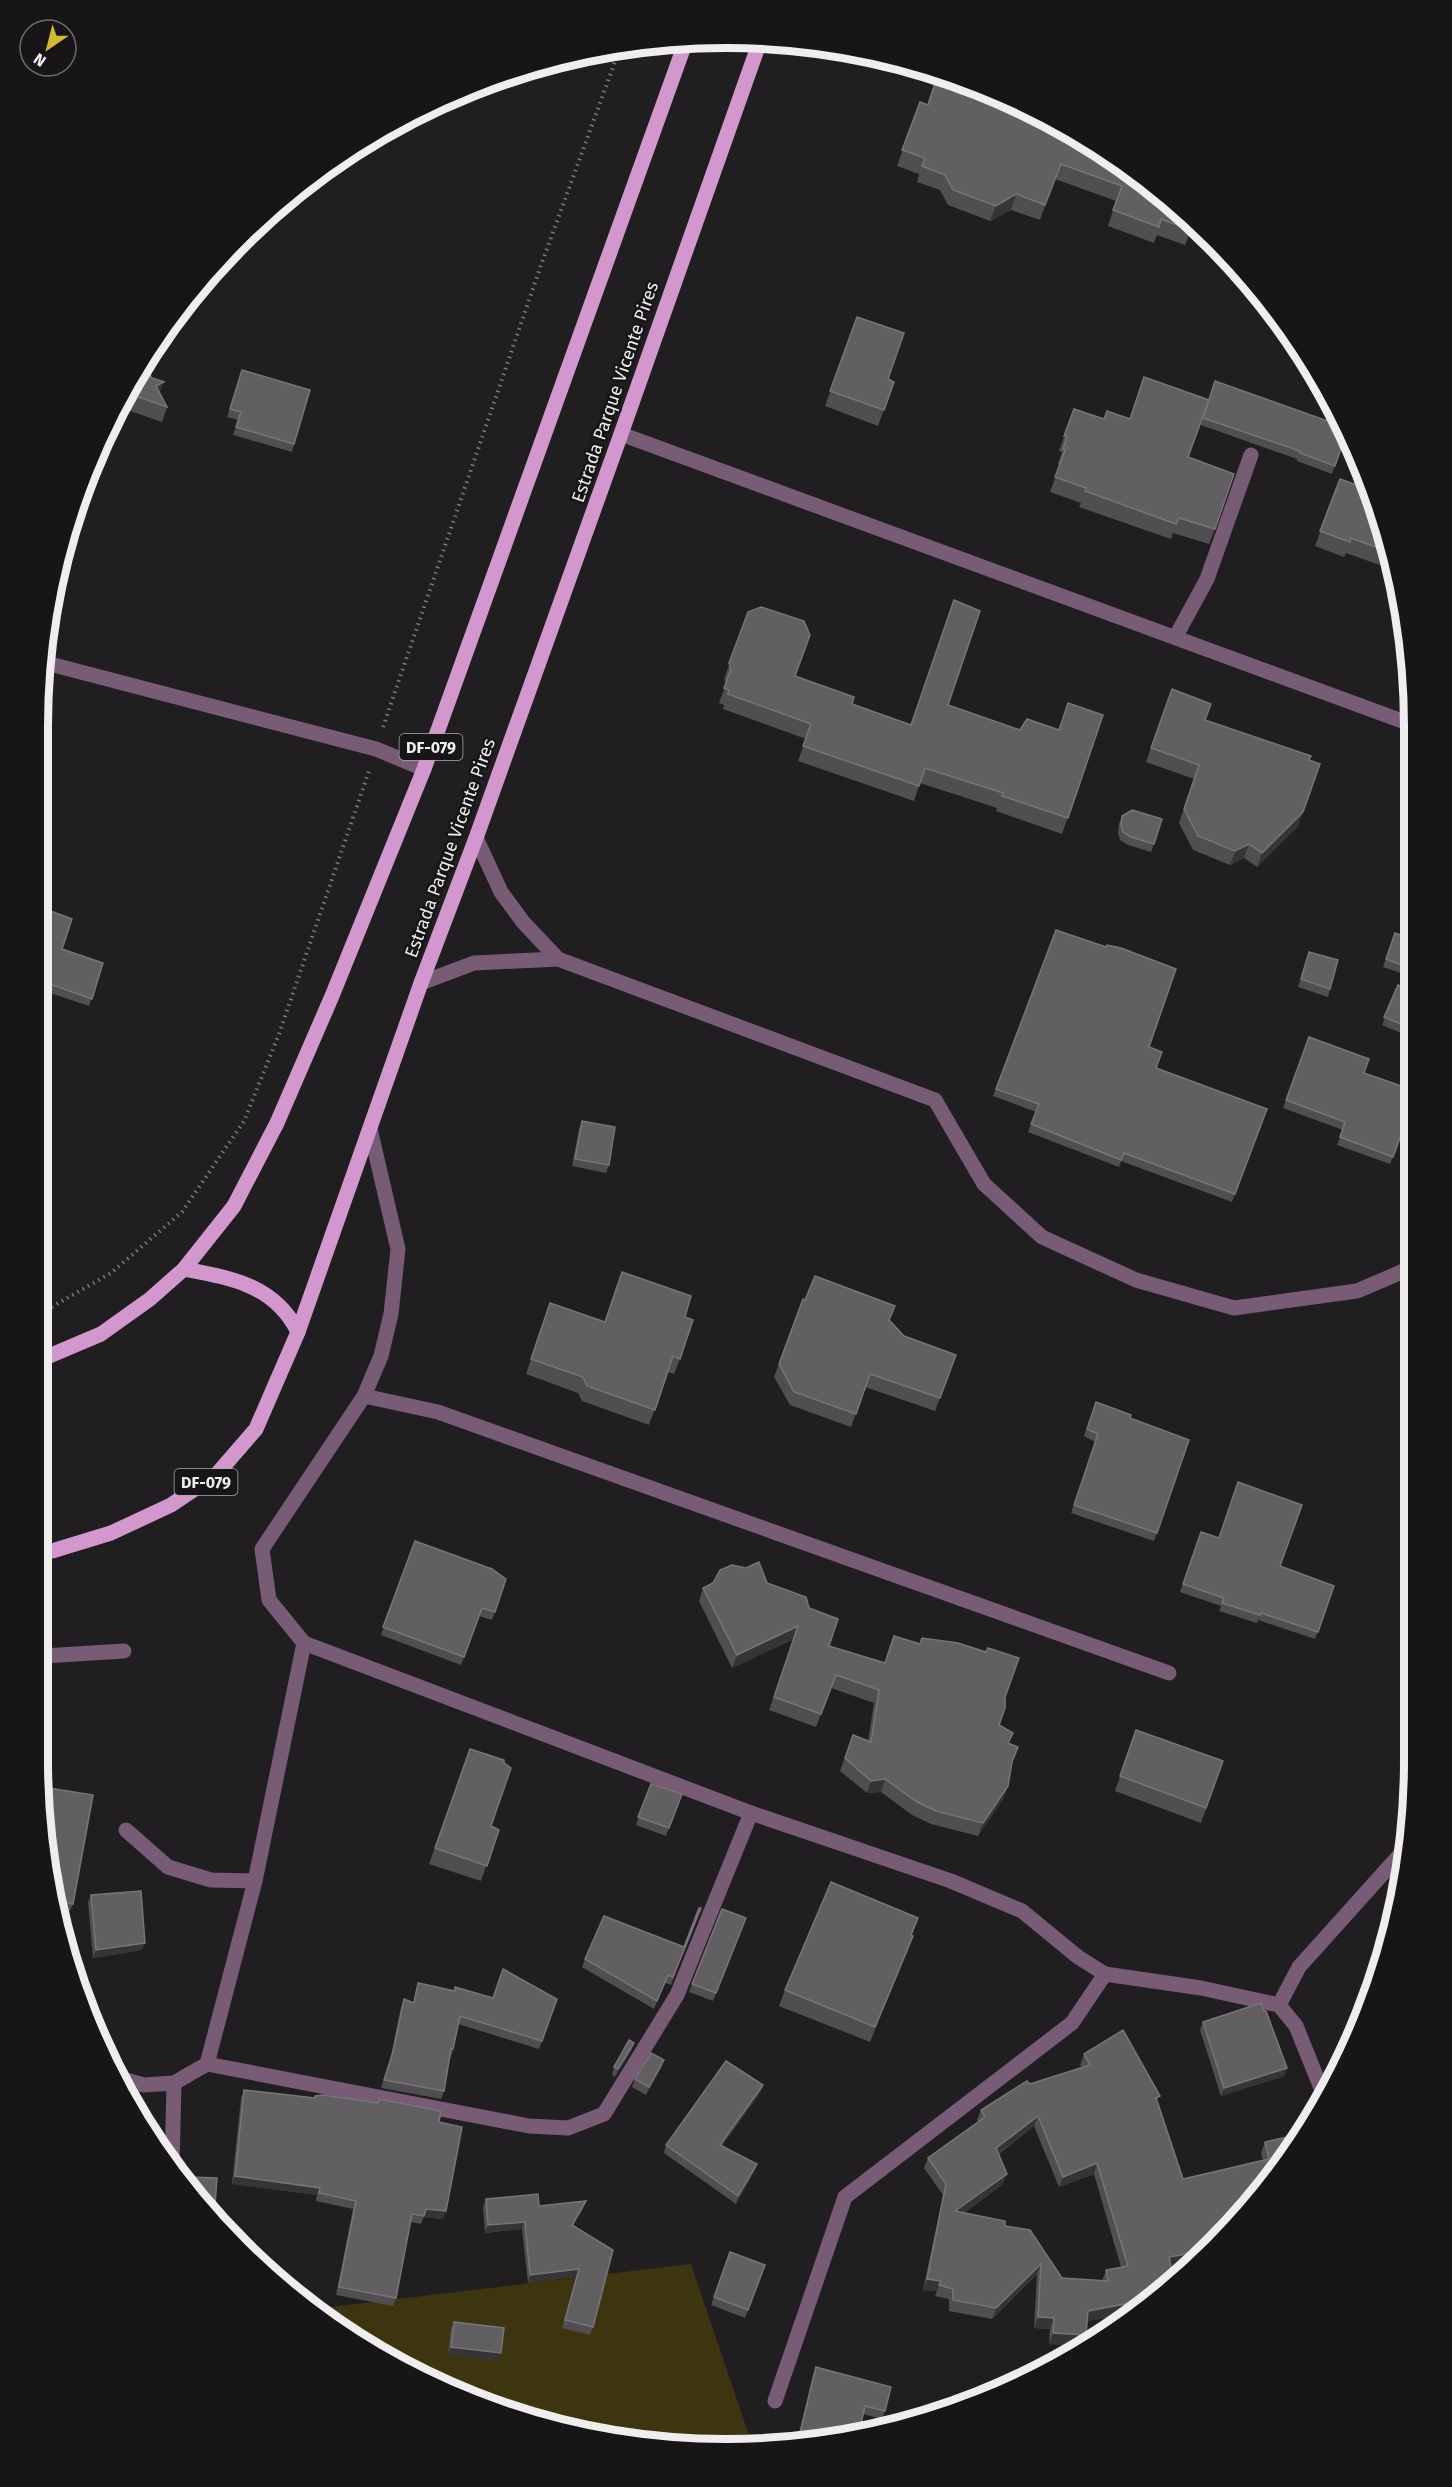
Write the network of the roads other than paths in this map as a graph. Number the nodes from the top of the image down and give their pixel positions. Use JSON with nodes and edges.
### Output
{"nodes":[{"id":1,"x":683,"y":49,"type":"edge"},
{"id":2,"x":757,"y":49,"type":"edge"},
{"id":3,"x":621,"y":434,"type":"junction"},
{"id":4,"x":1251,"y":455,"type":"dead end"},
{"id":5,"x":1176,"y":636,"type":"junction"},
{"id":6,"x":51,"y":664,"type":"edge"},
{"id":7,"x":1404,"y":722,"type":"edge"},
{"id":8,"x":424,"y":768,"type":"junction"},
{"id":9,"x":476,"y":838,"type":"junction"},
{"id":10,"x":558,"y":959,"type":"junction"},
{"id":11,"x":421,"y":983,"type":"junction"},
{"id":12,"x":370,"y":1129,"type":"junction"},
{"id":13,"x":184,"y":1269,"type":"junction"},
{"id":14,"x":1404,"y":1271,"type":"edge"},
{"id":15,"x":298,"y":1332,"type":"junction"},
{"id":16,"x":48,"y":1356,"type":"edge"},
{"id":17,"x":364,"y":1396,"type":"junction"},
{"id":18,"x":48,"y":1551,"type":"edge"},
{"id":19,"x":304,"y":1643,"type":"junction"},
{"id":20,"x":124,"y":1651,"type":"dead end"},
{"id":21,"x":48,"y":1656,"type":"edge"},
{"id":22,"x":1169,"y":1673,"type":"dead end"},
{"id":23,"x":751,"y":1814,"type":"junction"},
{"id":24,"x":126,"y":1830,"type":"dead end"},
{"id":25,"x":1396,"y":1858,"type":"edge"},
{"id":26,"x":255,"y":1881,"type":"junction"},
{"id":27,"x":1105,"y":1974,"type":"junction"},
{"id":28,"x":1279,"y":2005,"type":"junction"},
{"id":29,"x":207,"y":2064,"type":"junction"},
{"id":30,"x":129,"y":2081,"type":"edge"},
{"id":31,"x":174,"y":2083,"type":"junction"},
{"id":32,"x":1320,"y":2086,"type":"edge"},
{"id":33,"x":172,"y":2152,"type":"edge"},
{"id":34,"x":775,"y":2401,"type":"dead end"}],
"edges":[{"from":1,"to":8,"type":"main road","number":"DF-079"},
{"from":2,"to":3,"type":"main road","name":"Estrada Parque Vicente Pires","number":"DF-079"},
{"from":3,"to":5,"type":"street"},
{"from":3,"to":9,"type":"main road","name":"Estrada Parque Vicente Pires","number":"DF-079"},
{"from":4,"to":5,"type":"street"},
{"from":5,"to":7,"type":"street"},
{"from":6,"to":8,"type":"street"},
{"from":8,"to":13,"type":"main road","number":"DF-079"},
{"from":9,"to":10,"type":"street"},
{"from":9,"to":11,"type":"main road","name":"Estrada Parque Vicente Pires","number":"DF-079"},
{"from":10,"to":11,"type":"street"},
{"from":10,"to":14,"type":"street"},
{"from":11,"to":12,"type":"main road","name":"Estrada Parque Vicente Pires","number":"DF-079"},
{"from":12,"to":15,"type":"main road","name":"Estrada Parque Vicente Pires","number":"DF-079"},
{"from":12,"to":17,"type":"street"},
{"from":13,"to":15,"type":"main road"},
{"from":13,"to":16,"type":"main road","number":"DF-079"},
{"from":15,"to":18,"type":"main road","name":"Estrada Parque Vicente Pires","number":"DF-079"},
{"from":17,"to":19,"type":"street"},
{"from":17,"to":22,"type":"street"},
{"from":19,"to":23,"type":"street"},
{"from":19,"to":26,"type":"street"},
{"from":20,"to":21,"type":"street"},
{"from":23,"to":27,"type":"street"},
{"from":23,"to":29,"type":"street"},
{"from":24,"to":26,"type":"street"},
{"from":25,"to":28,"type":"street"},
{"from":26,"to":29,"type":"street"},
{"from":27,"to":28,"type":"street"},
{"from":27,"to":34,"type":"street"},
{"from":28,"to":32,"type":"street"},
{"from":29,"to":31,"type":"street"},
{"from":30,"to":31,"type":"street"},
{"from":31,"to":33,"type":"street"}]}
